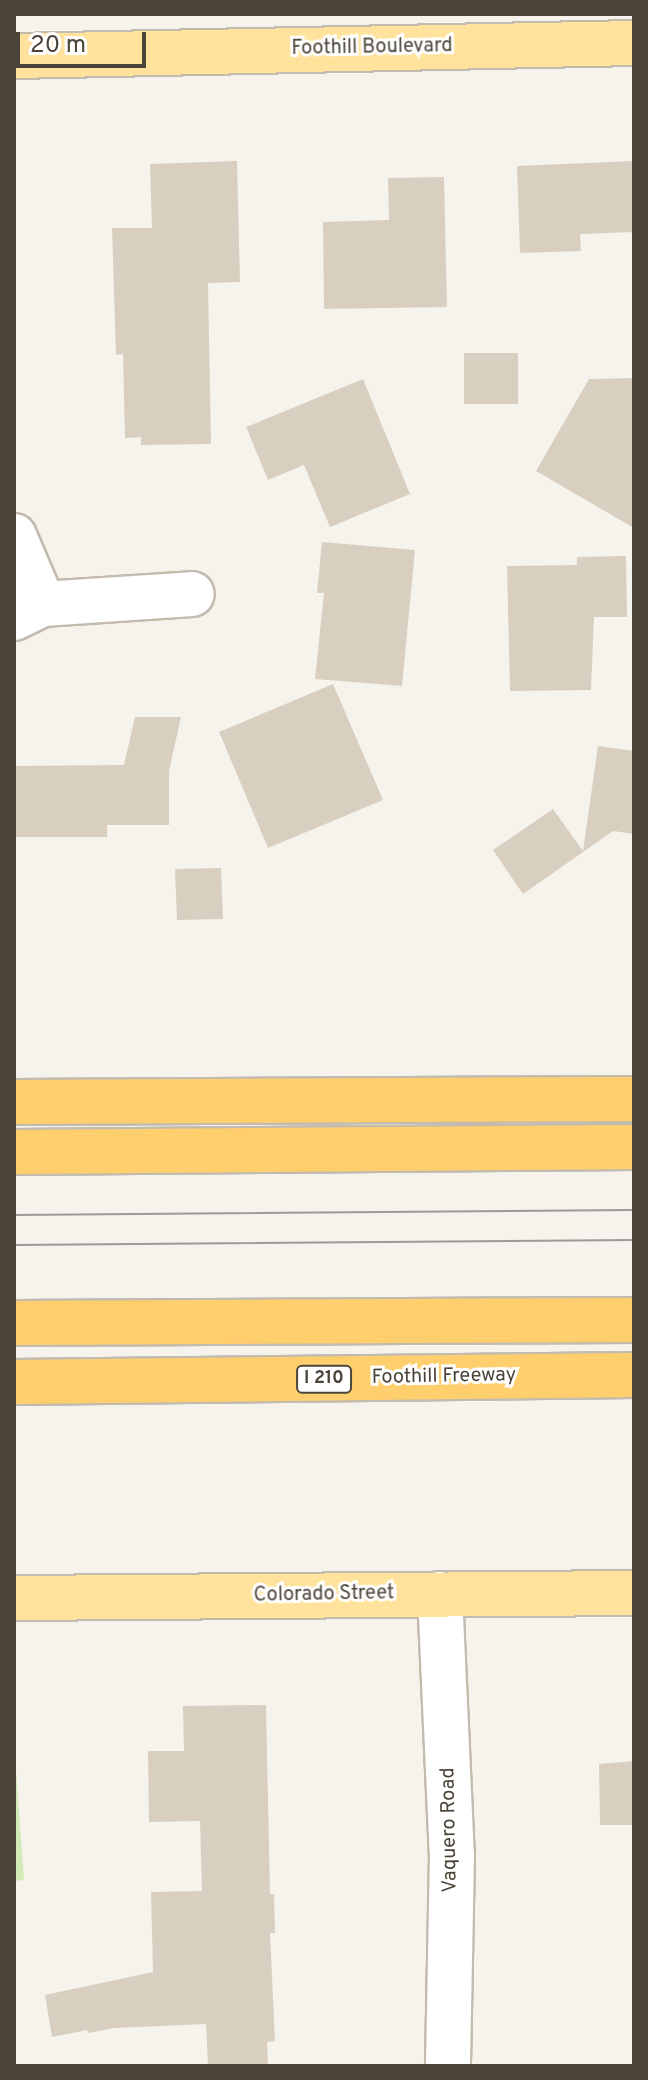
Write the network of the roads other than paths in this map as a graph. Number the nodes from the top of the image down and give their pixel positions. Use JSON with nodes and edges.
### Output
{"nodes":[{"id":1,"x":634,"y":43,"type":"edge"},
{"id":2,"x":14,"y":56,"type":"edge"},
{"id":3,"x":14,"y":536,"type":"edge"},
{"id":4,"x":192,"y":594,"type":"dead end"},
{"id":5,"x":29,"y":611,"type":"edge"},
{"id":6,"x":634,"y":1099,"type":"edge"},
{"id":7,"x":14,"y":1102,"type":"edge"},
{"id":8,"x":634,"y":1147,"type":"edge"},
{"id":9,"x":14,"y":1152,"type":"edge"},
{"id":10,"x":634,"y":1320,"type":"edge"},
{"id":11,"x":14,"y":1323,"type":"edge"},
{"id":12,"x":634,"y":1375,"type":"edge"},
{"id":13,"x":14,"y":1382,"type":"edge"},
{"id":14,"x":634,"y":1593,"type":"edge"},
{"id":15,"x":440,"y":1594,"type":"junction"},
{"id":16,"x":14,"y":1598,"type":"edge"},
{"id":17,"x":448,"y":2066,"type":"edge"}],
"edges":[{"from":1,"to":2,"type":"main road","name":"Foothill Boulevard"},
{"from":3,"to":5,"type":"street"},
{"from":4,"to":5,"type":"street"},
{"from":6,"to":7,"type":"highway"},
{"from":8,"to":9,"type":"highway"},
{"from":10,"to":11,"type":"highway"},
{"from":12,"to":13,"type":"highway","name":"Foothill Freeway","number":"I 210"},
{"from":14,"to":15,"type":"main road","name":"Colorado Street"},
{"from":15,"to":16,"type":"main road","name":"Colorado Street"},
{"from":15,"to":17,"type":"street","name":"Vaquero Road"}]}
